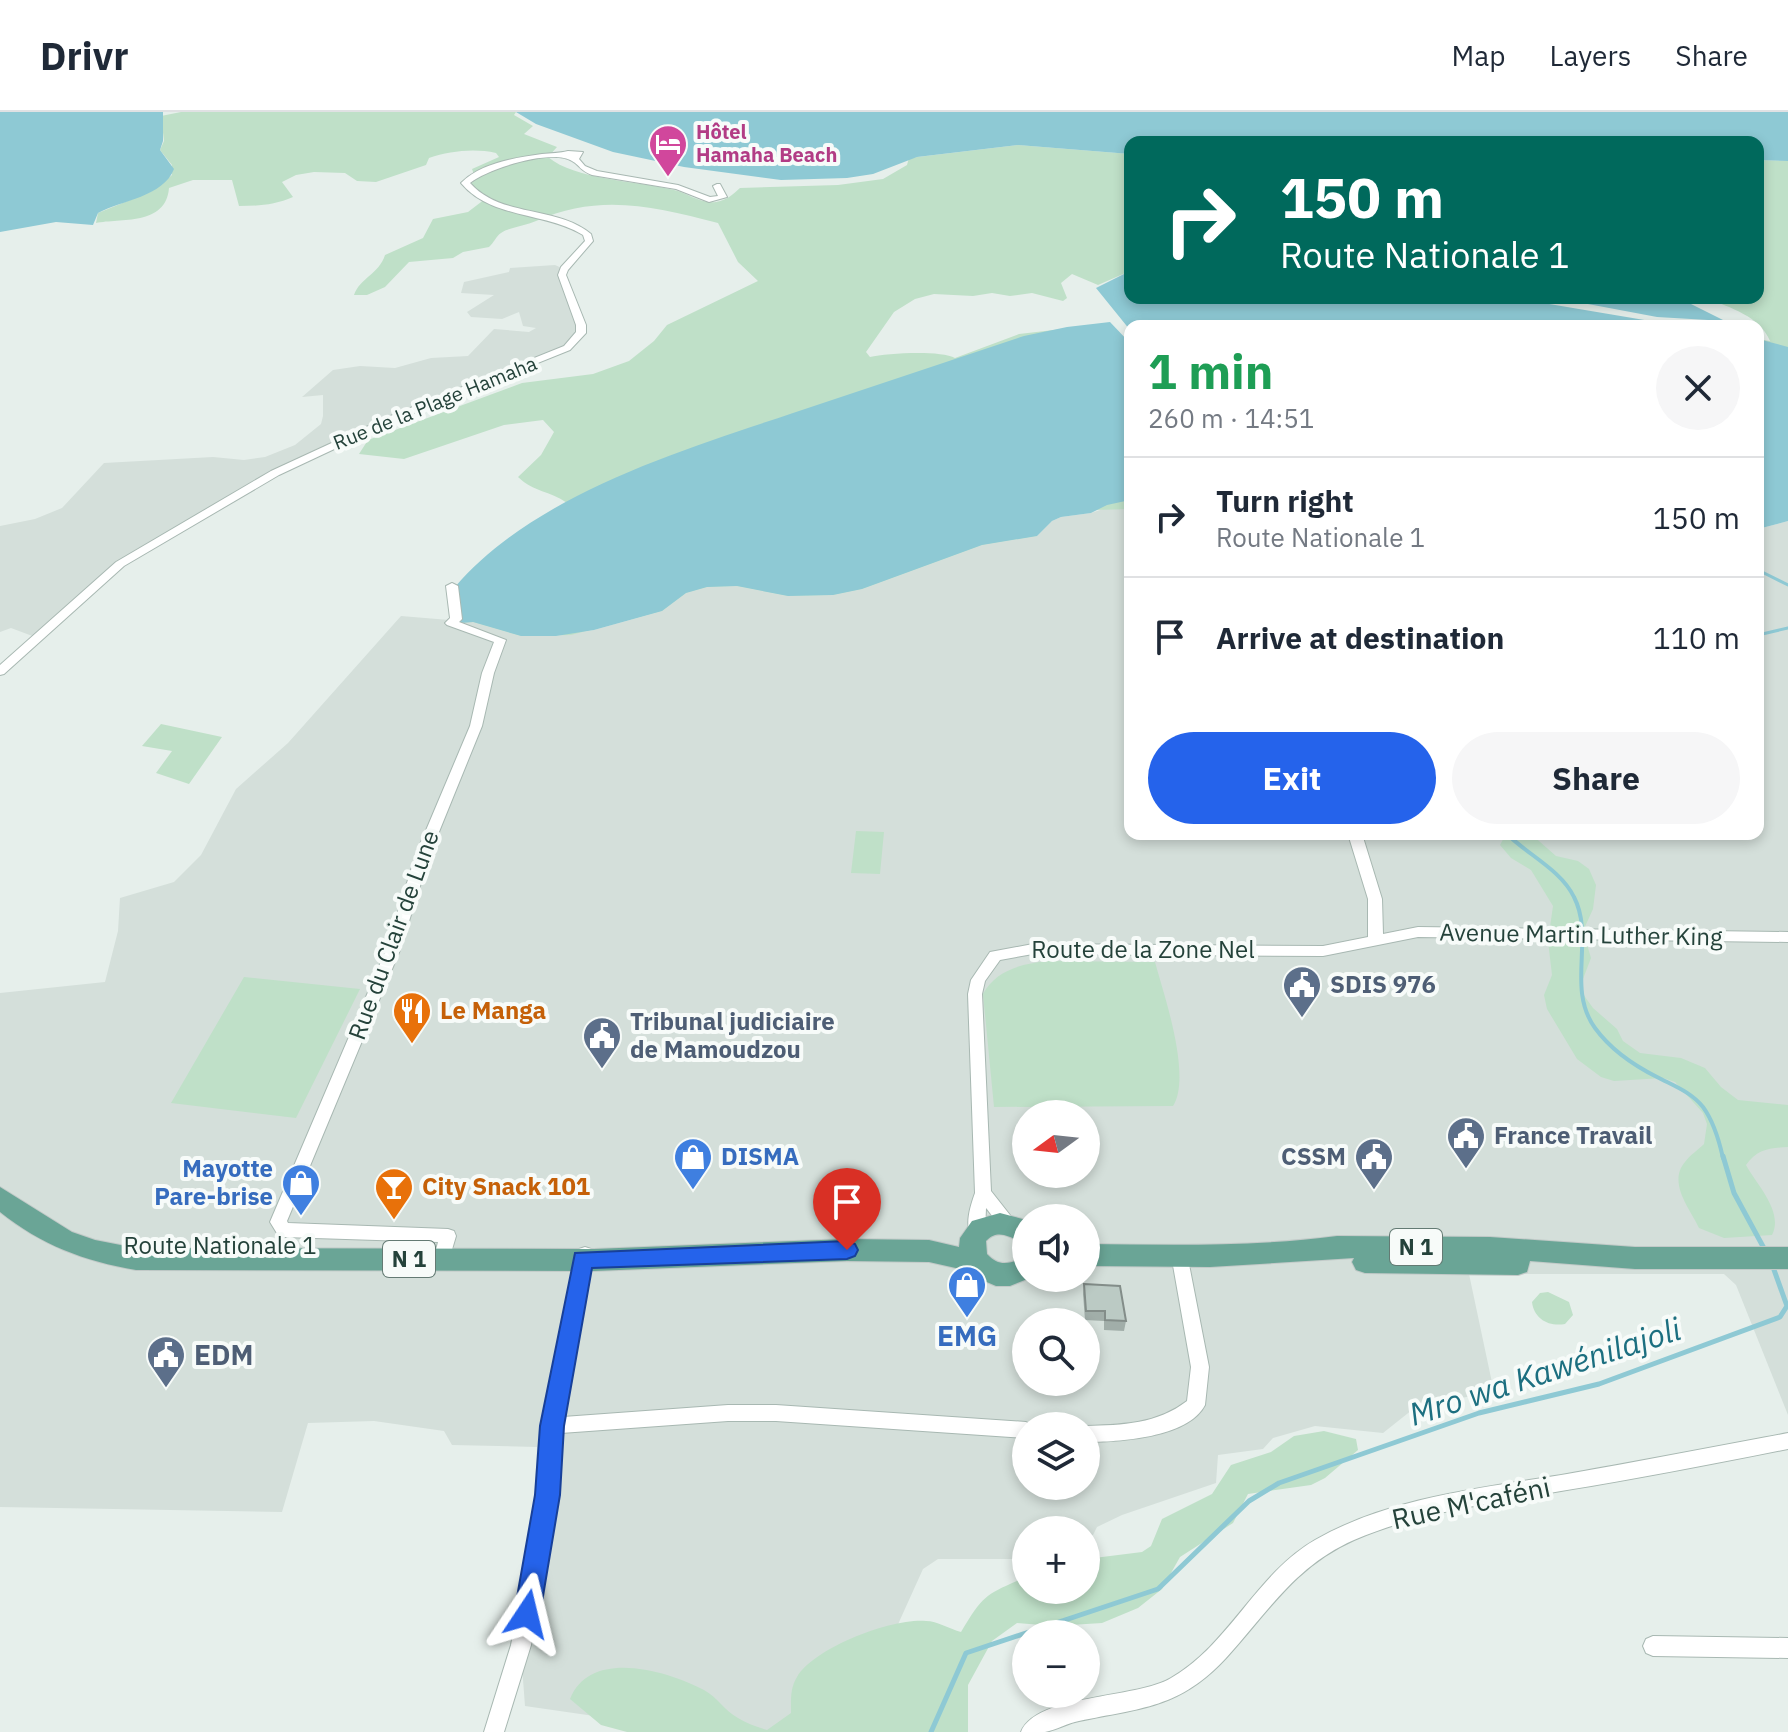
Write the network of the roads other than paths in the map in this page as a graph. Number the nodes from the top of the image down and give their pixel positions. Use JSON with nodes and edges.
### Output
{"nodes":[{"id":1,"x":717,"y":186,"type":"dead end"},
{"id":2,"x":452,"y":586,"type":"dead end"},
{"id":3,"x":0,"y":671,"type":"edge"},
{"id":4,"x":1357,"y":840,"type":"edge"},
{"id":5,"x":1788,"y":937,"type":"edge"},
{"id":6,"x":1375,"y":940,"type":"junction"},
{"id":7,"x":983,"y":1193,"type":"junction"},
{"id":8,"x":0,"y":1197,"type":"edge"},
{"id":9,"x":1012,"y":1223,"type":"edge"},
{"id":10,"x":1012,"y":1227,"type":"edge"},
{"id":11,"x":365,"y":1244,"type":"junction"},
{"id":12,"x":975,"y":1244,"type":"junction"},
{"id":13,"x":75,"y":1246,"type":"junction"},
{"id":14,"x":745,"y":1252,"type":"junction"},
{"id":15,"x":443,"y":1253,"type":"junction"},
{"id":16,"x":1100,"y":1254,"type":"edge"},
{"id":17,"x":1189,"y":1254,"type":"junction"},
{"id":18,"x":584,"y":1256,"type":"junction"},
{"id":19,"x":1787,"y":1258,"type":"edge"},
{"id":20,"x":331,"y":1259,"type":"junction"},
{"id":21,"x":1012,"y":1274,"type":"edge"},
{"id":22,"x":552,"y":1426,"type":"junction"},
{"id":23,"x":1012,"y":1429,"type":"edge"},
{"id":24,"x":1100,"y":1434,"type":"edge"},
{"id":25,"x":1788,"y":1441,"type":"edge"},
{"id":26,"x":1653,"y":1646,"type":"dead end"},
{"id":27,"x":1788,"y":1648,"type":"edge"},
{"id":28,"x":494,"y":1732,"type":"edge"},
{"id":29,"x":1031,"y":1732,"type":"edge"}],
"edges":[{"from":1,"to":3,"type":"street","name":"Rue de la Plage Hamaha"},
{"from":2,"to":11,"type":"street","name":"Rue du Clair de Lune"},
{"from":4,"to":6,"type":"street"},
{"from":5,"to":6,"type":"street","name":"Avenue Martin Luther King"},
{"from":6,"to":7,"type":"street","name":"Route de la Zone Nel"},
{"from":7,"to":9,"type":"street"},
{"from":7,"to":12,"type":"street","name":"Route de la Zone Nel"},
{"from":8,"to":13,"type":"main road","name":"Route Nationale 1","number":"N 1"},
{"from":10,"to":12,"type":"main road","name":"Route Nationale 1","number":"N 1"},
{"from":11,"to":13,"type":"main road","name":"Route Nationale 1","number":"N 1"},
{"from":11,"to":15,"type":"main road","name":"Route Nationale 1","number":"N 1"},
{"from":11,"to":20,"type":"main road","name":"Route Nationale 1","number":"N 1"},
{"from":12,"to":14,"type":"main road","name":"Route Nationale 1","number":"N 1"},
{"from":12,"to":21,"type":"main road","name":"Route Nationale 1","number":"N 1"},
{"from":13,"to":20,"type":"main road","name":"Route Nationale 1","number":"N 1"},
{"from":14,"to":15,"type":"main road","name":"Route Nationale 1","number":"N 1"},
{"from":14,"to":18,"type":"main road","name":"Route Nationale 1","number":"N 1"},
{"from":15,"to":18,"type":"main road","name":"Route Nationale 1","number":"N 1"},
{"from":15,"to":20,"type":"main road","name":"Route Nationale 1","number":"N 1"},
{"from":16,"to":17,"type":"main road","number":"N 1"},
{"from":17,"to":19,"type":"main road","number":"N 1"},
{"from":17,"to":24,"type":"street"},
{"from":18,"to":22,"type":"street"},
{"from":22,"to":23,"type":"street"},
{"from":22,"to":28,"type":"street"},
{"from":25,"to":29,"type":"street","name":"Rue M'caféni"},
{"from":26,"to":27,"type":"street"}]}
